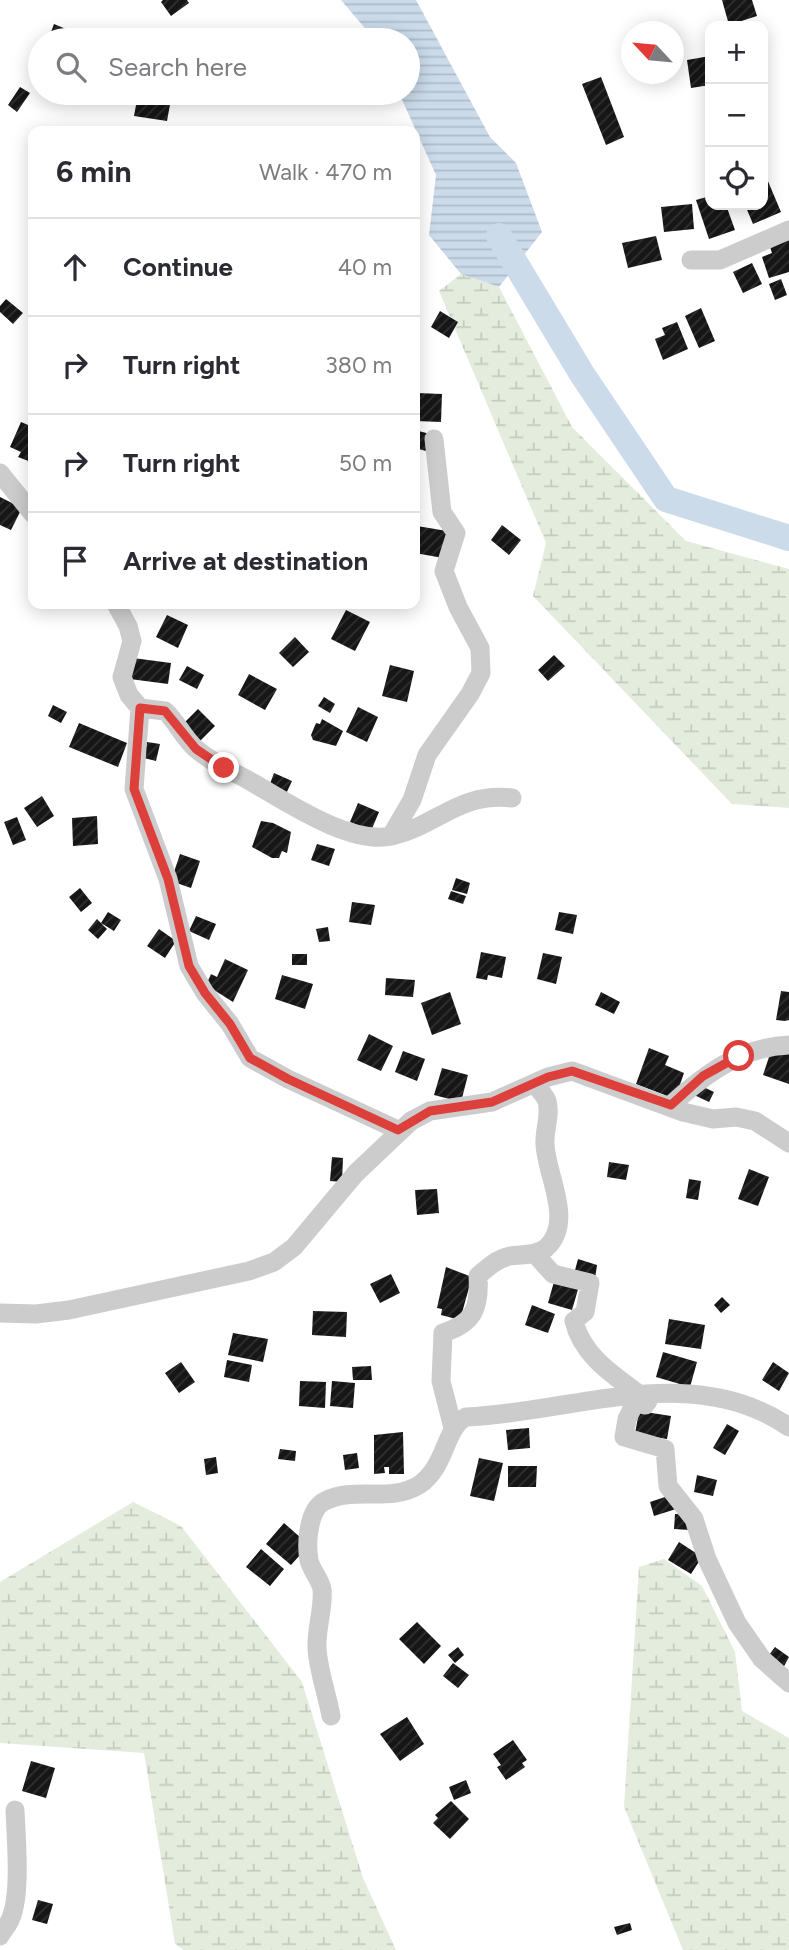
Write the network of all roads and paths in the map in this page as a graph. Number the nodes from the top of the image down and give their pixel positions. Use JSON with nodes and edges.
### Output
{"nodes":[{"id":1,"x":789,"y":230,"type":"edge"},
{"id":2,"x":691,"y":260,"type":"dead end"},
{"id":3,"x":434,"y":439,"type":"dead end"},
{"id":4,"x":0,"y":472,"type":"edge"},
{"id":5,"x":28,"y":508,"type":"edge"},
{"id":6,"x":119,"y":609,"type":"edge"},
{"id":7,"x":140,"y":708,"type":"junction"},
{"id":8,"x":512,"y":798,"type":"dead end"},
{"id":9,"x":391,"y":836,"type":"junction"},
{"id":10,"x":789,"y":1045,"type":"edge"},
{"id":11,"x":534,"y":1084,"type":"junction"},
{"id":12,"x":671,"y":1105,"type":"junction"},
{"id":13,"x":398,"y":1130,"type":"junction"},
{"id":14,"x":789,"y":1143,"type":"edge"},
{"id":15,"x":535,"y":1254,"type":"junction"},
{"id":16,"x":0,"y":1313,"type":"edge"},
{"id":17,"x":643,"y":1396,"type":"junction"},
{"id":18,"x":789,"y":1427,"type":"edge"},
{"id":19,"x":453,"y":1428,"type":"junction"},
{"id":20,"x":789,"y":1683,"type":"edge"},
{"id":21,"x":331,"y":1716,"type":"dead end"},
{"id":22,"x":15,"y":1810,"type":"dead end"},
{"id":23,"x":0,"y":1936,"type":"edge"}],
"edges":[{"from":1,"to":2,"type":"street"},
{"from":3,"to":9,"type":"street"},
{"from":4,"to":5,"type":"street"},
{"from":6,"to":7,"type":"street"},
{"from":7,"to":9,"type":"street"},
{"from":7,"to":13,"type":"street"},
{"from":8,"to":9,"type":"street"},
{"from":10,"to":12,"type":"street"},
{"from":11,"to":12,"type":"street"},
{"from":11,"to":13,"type":"street"},
{"from":11,"to":15,"type":"street"},
{"from":12,"to":14,"type":"street"},
{"from":13,"to":16,"type":"street"},
{"from":15,"to":17,"type":"street"},
{"from":15,"to":19,"type":"street"},
{"from":17,"to":18,"type":"street"},
{"from":17,"to":19,"type":"street"},
{"from":17,"to":20,"type":"street"},
{"from":19,"to":21,"type":"street"},
{"from":22,"to":23,"type":"street"}]}
